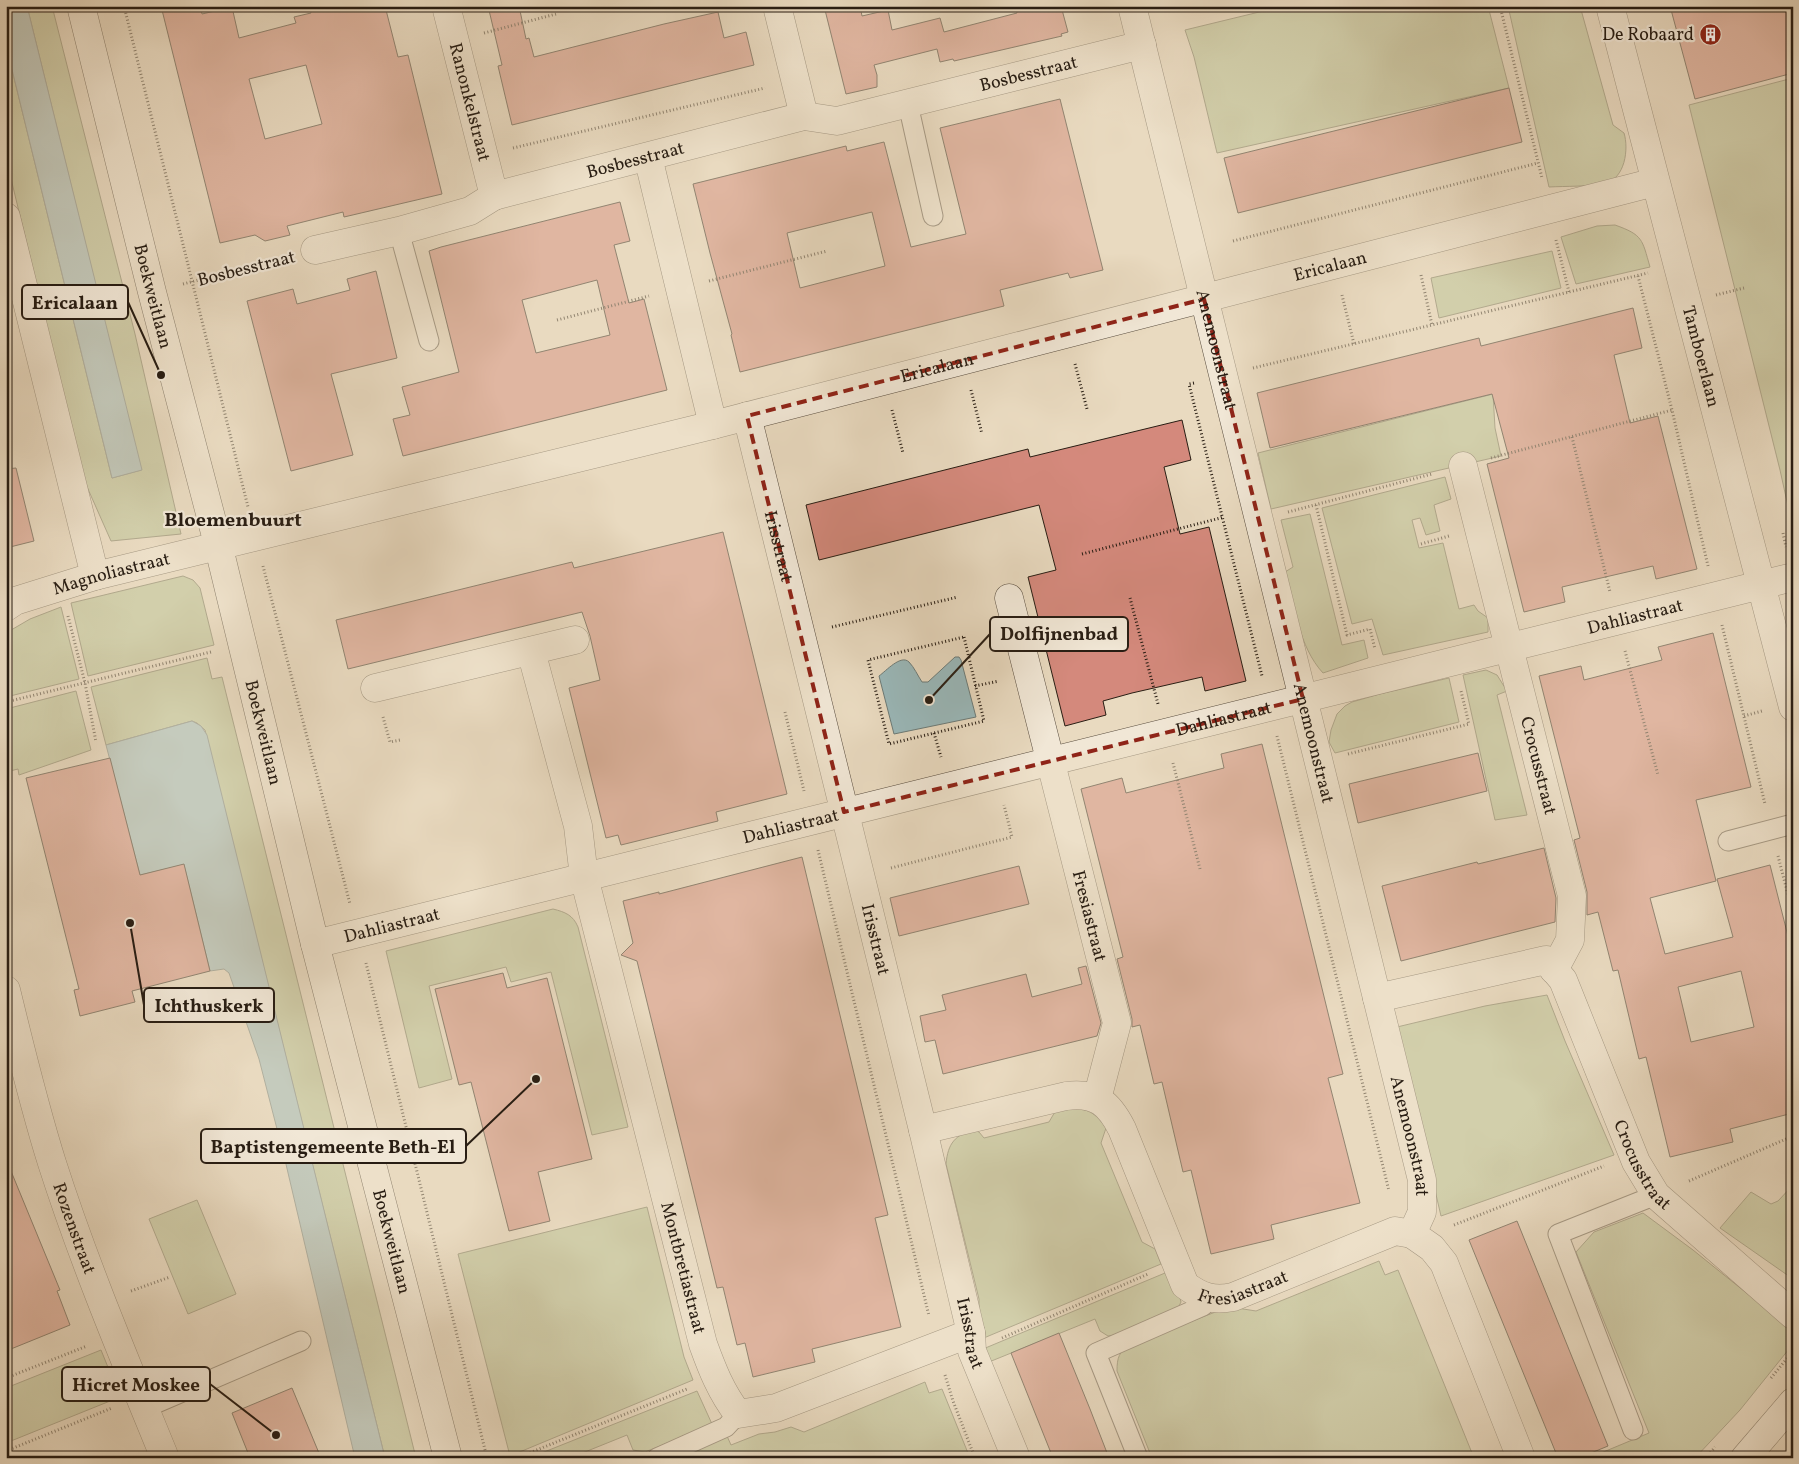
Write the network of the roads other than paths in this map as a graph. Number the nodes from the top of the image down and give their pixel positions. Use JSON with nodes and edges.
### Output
{"nodes":[{"id":1,"x":80,"y":6,"type":"edge"},
{"id":2,"x":446,"y":6,"type":"edge"},
{"id":3,"x":777,"y":6,"type":"edge"},
{"id":4,"x":1132,"y":6,"type":"edge"},
{"id":5,"x":1610,"y":6,"type":"edge"},
{"id":6,"x":1142,"y":45,"type":"junction"},
{"id":7,"x":908,"y":104,"type":"junction"},
{"id":8,"x":804,"y":116,"type":"junction"},
{"id":9,"x":648,"y":157,"type":"junction"},
{"id":10,"x":1656,"y":182,"type":"junction"},
{"id":11,"x":494,"y":196,"type":"junction"},
{"id":12,"x":933,"y":216,"type":"dead end"},
{"id":13,"x":6,"y":217,"type":"edge"},
{"id":14,"x":399,"y":231,"type":"junction"},
{"id":15,"x":315,"y":250,"type":"road end"},
{"id":16,"x":14,"y":282,"type":"edge"},
{"id":17,"x":1204,"y":299,"type":"junction"},
{"id":18,"x":429,"y":341,"type":"dead end"},
{"id":19,"x":747,"y":416,"type":"junction"},
{"id":20,"x":712,"y":425,"type":"junction"},
{"id":21,"x":1463,"y":466,"type":"dead end"},
{"id":22,"x":218,"y":544,"type":"junction"},
{"id":23,"x":95,"y":576,"type":"junction"},
{"id":24,"x":1793,"y":577,"type":"edge"},
{"id":25,"x":1761,"y":585,"type":"junction"},
{"id":26,"x":1009,"y":598,"type":"dead end"},
{"id":27,"x":6,"y":607,"type":"edge"},
{"id":28,"x":575,"y":640,"type":"dead end"},
{"id":29,"x":1508,"y":648,"type":"junction"},
{"id":30,"x":531,"y":651,"type":"junction"},
{"id":31,"x":375,"y":688,"type":"dead end"},
{"id":32,"x":1303,"y":698,"type":"junction"},
{"id":33,"x":1793,"y":708,"type":"edge"},
{"id":34,"x":1051,"y":761,"type":"junction"},
{"id":35,"x":844,"y":812,"type":"junction"},
{"id":36,"x":1793,"y":824,"type":"edge"},
{"id":37,"x":1728,"y":841,"type":"dead end"},
{"id":38,"x":584,"y":877,"type":"junction"},
{"id":39,"x":315,"y":944,"type":"junction"},
{"id":40,"x":1554,"y":970,"type":"junction"},
{"id":41,"x":6,"y":990,"type":"edge"},
{"id":42,"x":1377,"y":998,"type":"junction"},
{"id":43,"x":13,"y":1050,"type":"edge"},
{"id":44,"x":1097,"y":1099,"type":"junction"},
{"id":45,"x":923,"y":1130,"type":"junction"},
{"id":46,"x":1656,"y":1195,"type":"junction"},
{"id":47,"x":1409,"y":1235,"type":"junction"},
{"id":48,"x":1204,"y":1297,"type":"junction"},
{"id":49,"x":1793,"y":1315,"type":"edge"},
{"id":50,"x":301,"y":1341,"type":"dead end"},
{"id":51,"x":972,"y":1342,"type":"junction"},
{"id":52,"x":142,"y":1402,"type":"junction"},
{"id":53,"x":1793,"y":1402,"type":"edge"},
{"id":54,"x":738,"y":1414,"type":"junction"},
{"id":55,"x":1633,"y":1430,"type":"dead end"},
{"id":56,"x":165,"y":1458,"type":"edge"},
{"id":57,"x":448,"y":1458,"type":"edge"},
{"id":58,"x":657,"y":1458,"type":"edge"},
{"id":59,"x":1016,"y":1458,"type":"edge"},
{"id":60,"x":1138,"y":1458,"type":"edge"},
{"id":61,"x":1521,"y":1458,"type":"edge"},
{"id":62,"x":1745,"y":1458,"type":"edge"}],
"edges":[{"from":1,"to":22,"type":"street","name":"Boekweitlaan"},
{"from":2,"to":11,"type":"street","name":"Ranonkelstraat"},
{"from":3,"to":8,"type":"street"},
{"from":4,"to":6,"type":"street","name":"Anemoonstraat"},
{"from":5,"to":10,"type":"street","name":"Tamboerlaan"},
{"from":6,"to":7,"type":"street","name":"Bosbesstraat"},
{"from":6,"to":17,"type":"street","name":"Anemoonstraat"},
{"from":7,"to":8,"type":"street","name":"Bosbesstraat"},
{"from":7,"to":12,"type":"lane"},
{"from":8,"to":9,"type":"street","name":"Bosbesstraat"},
{"from":9,"to":11,"type":"street","name":"Bosbesstraat"},
{"from":9,"to":20,"type":"street"},
{"from":10,"to":17,"type":"street","name":"Ericalaan"},
{"from":10,"to":25,"type":"street","name":"Tamboerlaan"},
{"from":11,"to":14,"type":"street","name":"Bosbesstraat"},
{"from":13,"to":16,"type":"street"},
{"from":14,"to":15,"type":"street","name":"Bosbesstraat"},
{"from":14,"to":18,"type":"lane"},
{"from":16,"to":23,"type":"street"},
{"from":17,"to":19,"type":"street","name":"Ericalaan"},
{"from":17,"to":32,"type":"street","name":"Anemoonstraat"},
{"from":19,"to":20,"type":"street","name":"Ericalaan"},
{"from":19,"to":35,"type":"street","name":"Irisstraat"},
{"from":20,"to":22,"type":"street","name":"Ericalaan"},
{"from":21,"to":29,"type":"street"},
{"from":22,"to":23,"type":"street","name":"Magnoliastraat"},
{"from":22,"to":39,"type":"street","name":"Boekweitlaan"},
{"from":23,"to":27,"type":"street","name":"Magnoliastraat"},
{"from":24,"to":25,"type":"street","name":"Dahliastraat"},
{"from":25,"to":29,"type":"street","name":"Dahliastraat"},
{"from":25,"to":33,"type":"street","name":"Tamboerlaan"},
{"from":26,"to":34,"type":"street"},
{"from":28,"to":30,"type":"street"},
{"from":29,"to":32,"type":"street","name":"Dahliastraat"},
{"from":29,"to":40,"type":"street","name":"Crocusstraat"},
{"from":30,"to":31,"type":"street"},
{"from":30,"to":38,"type":"street"},
{"from":32,"to":34,"type":"street","name":"Dahliastraat"},
{"from":32,"to":42,"type":"street","name":"Anemoonstraat"},
{"from":34,"to":35,"type":"street","name":"Dahliastraat"},
{"from":34,"to":44,"type":"street","name":"Fresiastraat"},
{"from":35,"to":38,"type":"street","name":"Dahliastraat"},
{"from":35,"to":45,"type":"street","name":"Irisstraat"},
{"from":36,"to":37,"type":"lane"},
{"from":38,"to":39,"type":"street","name":"Dahliastraat"},
{"from":38,"to":54,"type":"street","name":"Montbretiastraat"},
{"from":39,"to":57,"type":"street","name":"Boekweitlaan"},
{"from":40,"to":42,"type":"street"},
{"from":40,"to":46,"type":"street","name":"Crocusstraat"},
{"from":41,"to":43,"type":"street","name":"Rozenstraat"},
{"from":42,"to":47,"type":"street","name":"Anemoonstraat"},
{"from":43,"to":52,"type":"street","name":"Rozenstraat"},
{"from":44,"to":45,"type":"street"},
{"from":44,"to":48,"type":"street","name":"Fresiastraat"},
{"from":45,"to":51,"type":"street","name":"Irisstraat"},
{"from":46,"to":49,"type":"street","name":"Crocusstraat"},
{"from":46,"to":55,"type":"lane"},
{"from":47,"to":48,"type":"street","name":"Fresiastraat"},
{"from":47,"to":61,"type":"street"},
{"from":48,"to":60,"type":"lane"},
{"from":50,"to":52,"type":"lane"},
{"from":51,"to":54,"type":"street"},
{"from":51,"to":59,"type":"street","name":"Irisstraat"},
{"from":52,"to":56,"type":"street","name":"Rozenstraat"},
{"from":53,"to":62,"type":"street"},
{"from":54,"to":58,"type":"lane"}]}
